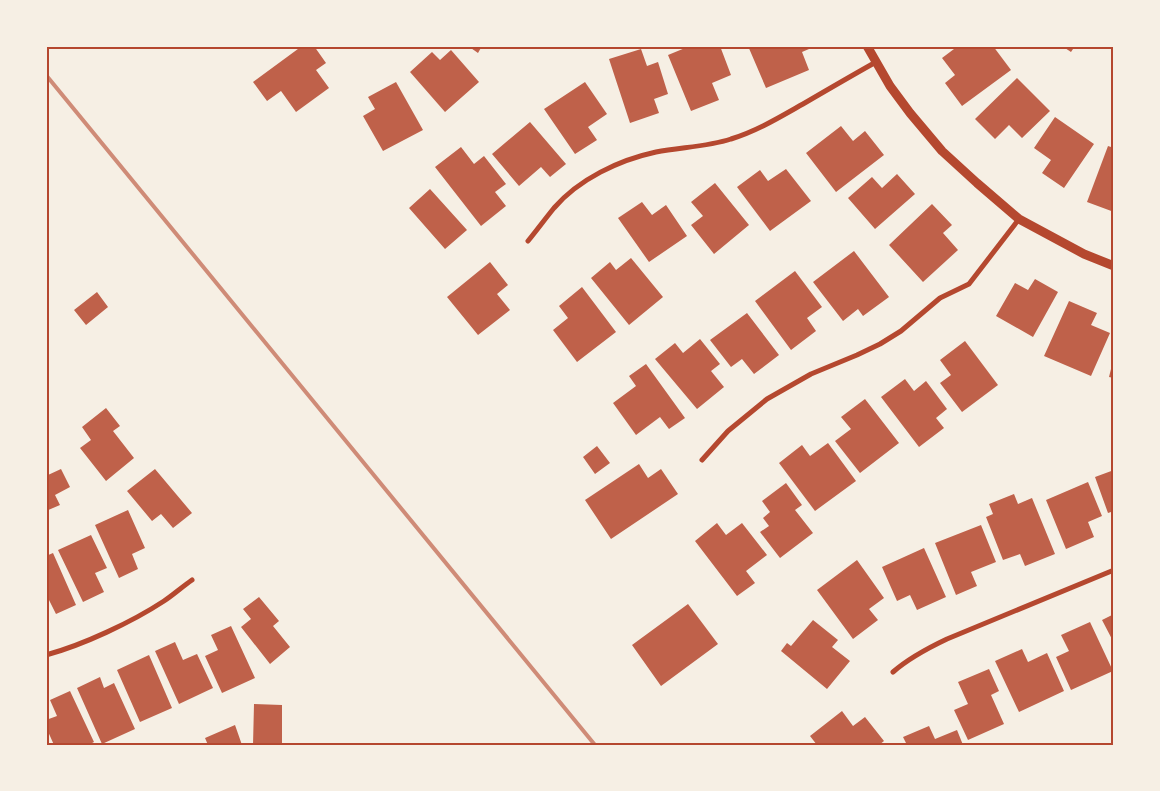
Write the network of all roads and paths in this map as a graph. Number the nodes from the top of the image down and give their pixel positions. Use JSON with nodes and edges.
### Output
{"nodes":[{"id":1,"x":867,"y":46,"type":"edge"},
{"id":2,"x":876,"y":62,"type":"junction"},
{"id":3,"x":1018,"y":219,"type":"junction"},
{"id":4,"x":528,"y":242,"type":"dead end"},
{"id":5,"x":1114,"y":266,"type":"edge"},
{"id":6,"x":702,"y":460,"type":"dead end"},
{"id":7,"x":1114,"y":570,"type":"edge"},
{"id":8,"x":192,"y":580,"type":"dead end"},
{"id":9,"x":46,"y":655,"type":"edge"},
{"id":10,"x":893,"y":672,"type":"dead end"}],
"edges":[{"from":1,"to":2,"type":"street"},
{"from":2,"to":3,"type":"street"},
{"from":2,"to":4,"type":"street"},
{"from":3,"to":5,"type":"street"},
{"from":3,"to":6,"type":"street"},
{"from":7,"to":10,"type":"street"},
{"from":8,"to":9,"type":"street"}]}
